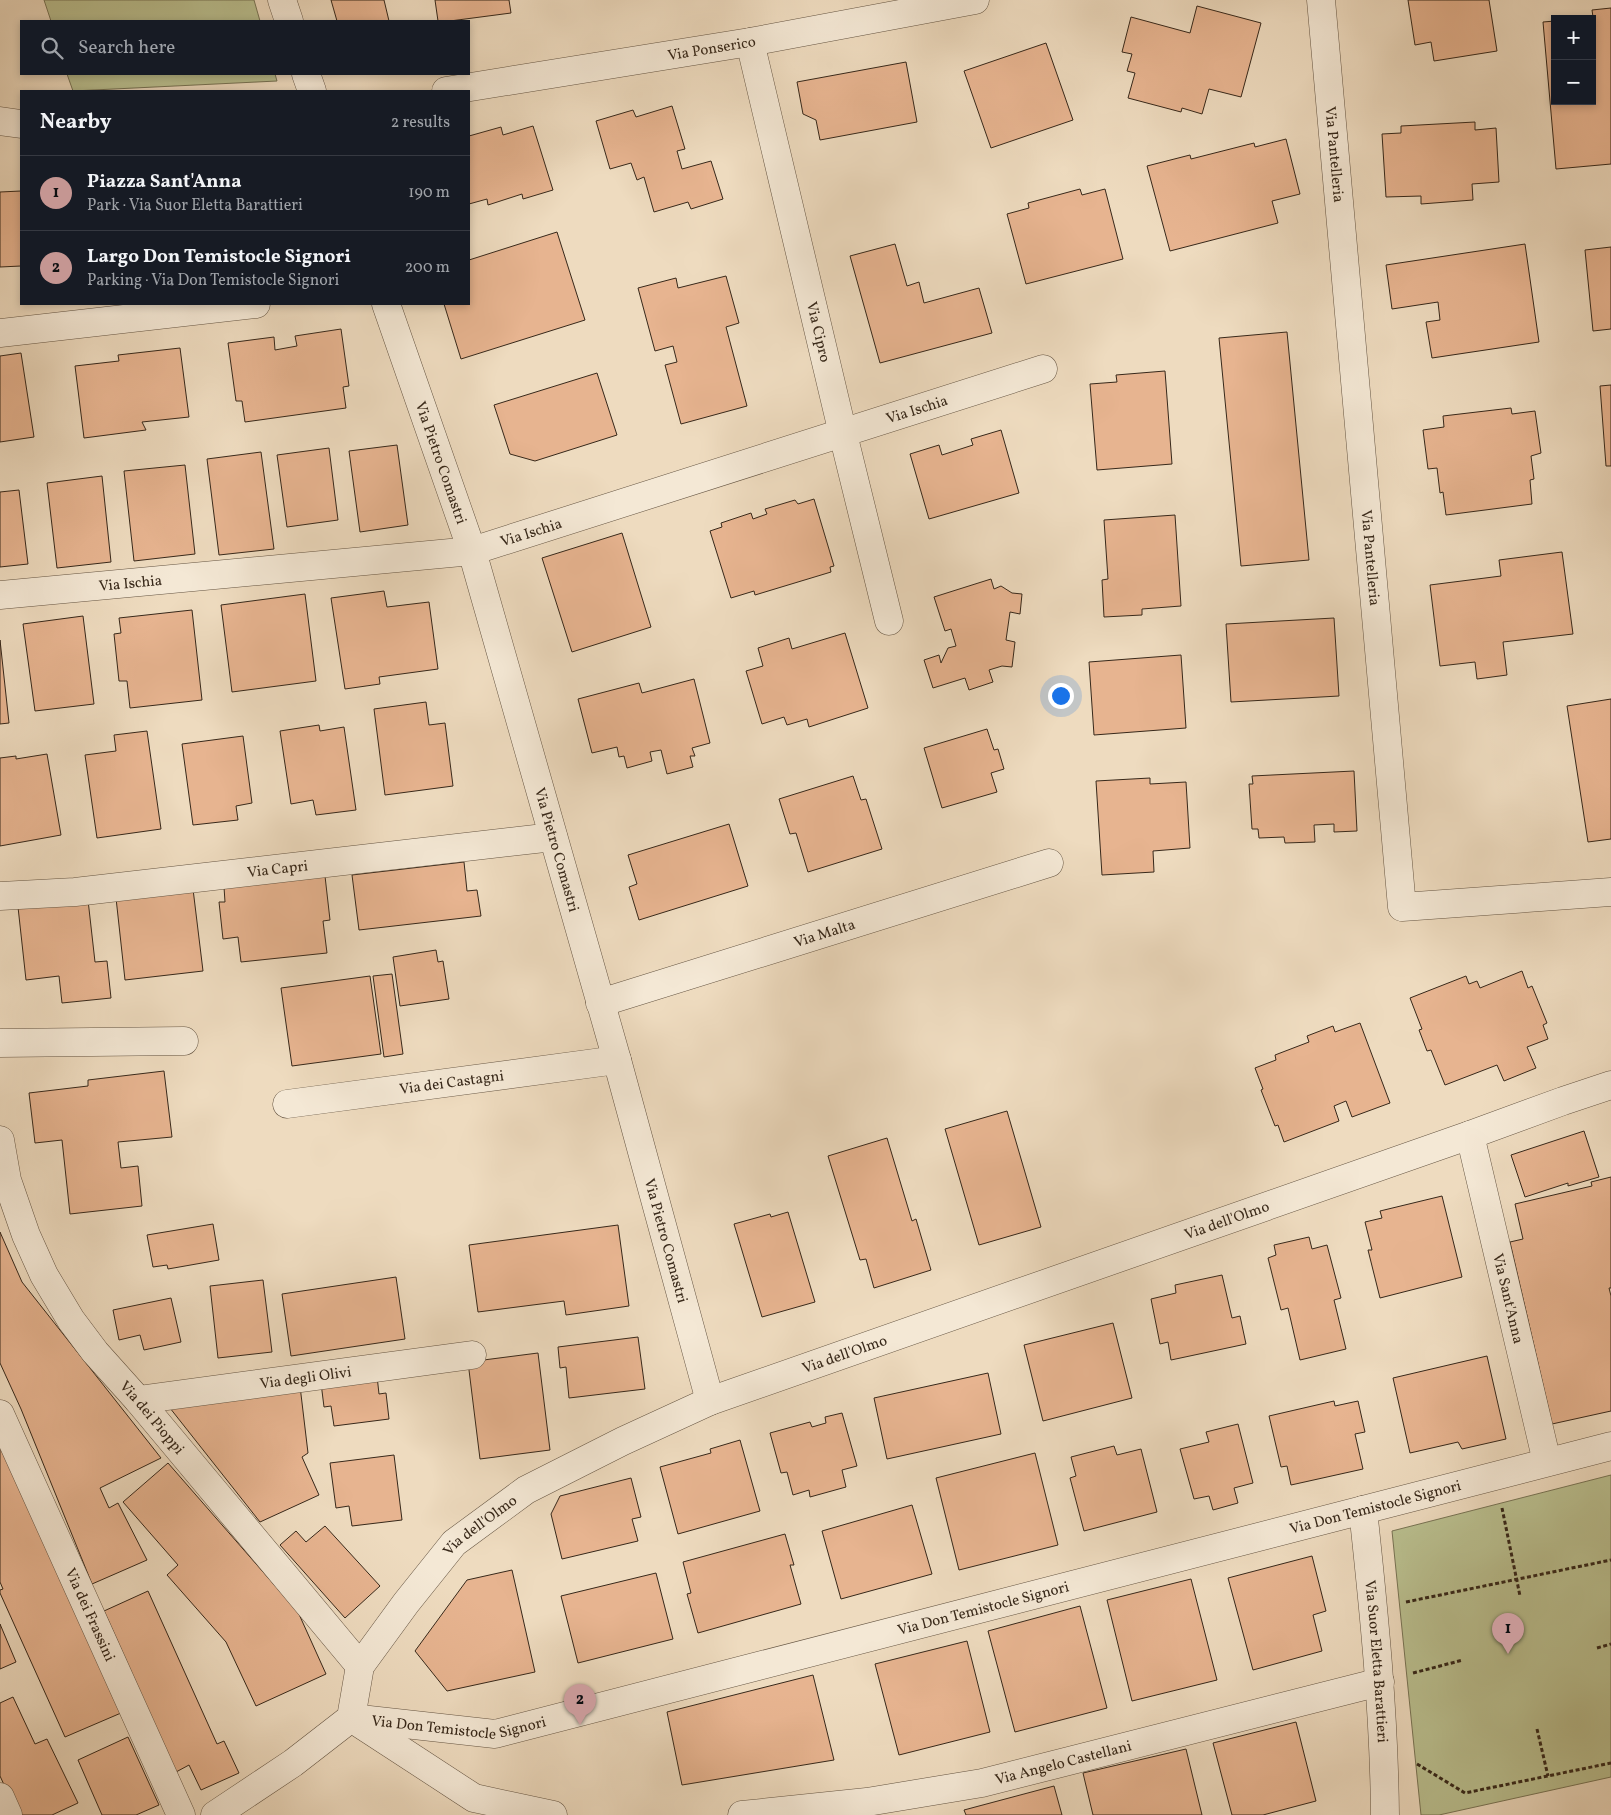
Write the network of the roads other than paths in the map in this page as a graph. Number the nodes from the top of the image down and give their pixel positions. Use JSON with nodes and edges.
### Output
{"nodes":[{"id":1,"x":282,"y":0,"type":"edge"},
{"id":2,"x":975,"y":0,"type":"edge"},
{"id":3,"x":1321,"y":0,"type":"edge"},
{"id":4,"x":289,"y":20,"type":"edge"},
{"id":5,"x":750,"y":42,"type":"junction"},
{"id":6,"x":306,"y":75,"type":"edge"},
{"id":7,"x":312,"y":90,"type":"edge"},
{"id":8,"x":452,"y":90,"type":"edge"},
{"id":9,"x":0,"y":120,"type":"edge"},
{"id":10,"x":20,"y":124,"type":"edge"},
{"id":11,"x":247,"y":305,"type":"edge"},
{"id":12,"x":386,"y":305,"type":"edge"},
{"id":13,"x":0,"y":334,"type":"edge"},
{"id":14,"x":1043,"y":370,"type":"dead end"},
{"id":15,"x":843,"y":434,"type":"junction"},
{"id":16,"x":472,"y":552,"type":"junction"},
{"id":17,"x":0,"y":596,"type":"edge"},
{"id":18,"x":890,"y":621,"type":"dead end"},
{"id":19,"x":554,"y":837,"type":"junction"},
{"id":20,"x":1049,"y":863,"type":"dead end"},
{"id":21,"x":1611,"y":892,"type":"edge"},
{"id":22,"x":0,"y":896,"type":"edge"},
{"id":23,"x":600,"y":1003,"type":"junction"},
{"id":24,"x":184,"y":1041,"type":"dead end"},
{"id":25,"x":0,"y":1044,"type":"edge"},
{"id":26,"x":617,"y":1060,"type":"junction"},
{"id":27,"x":1611,"y":1085,"type":"edge"},
{"id":28,"x":287,"y":1104,"type":"dead end"},
{"id":29,"x":1470,"y":1135,"type":"junction"},
{"id":30,"x":0,"y":1140,"type":"edge"},
{"id":31,"x":472,"y":1355,"type":"dead end"},
{"id":32,"x":138,"y":1400,"type":"junction"},
{"id":33,"x":710,"y":1401,"type":"junction"},
{"id":34,"x":0,"y":1414,"type":"edge"},
{"id":35,"x":1611,"y":1446,"type":"edge"},
{"id":36,"x":1547,"y":1462,"type":"junction"},
{"id":37,"x":1363,"y":1510,"type":"junction"},
{"id":38,"x":360,"y":1666,"type":"junction"},
{"id":39,"x":1380,"y":1682,"type":"junction"},
{"id":40,"x":351,"y":1718,"type":"junction"},
{"id":41,"x":0,"y":1797,"type":"edge"},
{"id":42,"x":8,"y":1815,"type":"edge"},
{"id":43,"x":181,"y":1815,"type":"edge"},
{"id":44,"x":215,"y":1815,"type":"edge"},
{"id":45,"x":553,"y":1815,"type":"edge"},
{"id":46,"x":742,"y":1815,"type":"edge"},
{"id":47,"x":1385,"y":1815,"type":"edge"}],
"edges":[{"from":1,"to":4,"type":"street"},
{"from":2,"to":5,"type":"street","name":"Via Ponserico"},
{"from":3,"to":21,"type":"street","name":"Via Pantelleria"},
{"from":5,"to":8,"type":"street","name":"Via Ponserico"},
{"from":5,"to":15,"type":"street","name":"Via Cipro"},
{"from":6,"to":7,"type":"street"},
{"from":9,"to":10,"type":"street"},
{"from":11,"to":13,"type":"street"},
{"from":12,"to":16,"type":"street","name":"Via Pietro Comastri"},
{"from":14,"to":15,"type":"street","name":"Via Ischia"},
{"from":15,"to":16,"type":"street","name":"Via Ischia"},
{"from":15,"to":18,"type":"street","name":"Via Cipro"},
{"from":16,"to":17,"type":"street","name":"Via Ischia"},
{"from":16,"to":19,"type":"street","name":"Via Pietro Comastri"},
{"from":19,"to":22,"type":"street","name":"Via Capri"},
{"from":19,"to":23,"type":"street","name":"Via Pietro Comastri"},
{"from":20,"to":23,"type":"street","name":"Via Malta"},
{"from":23,"to":26,"type":"street","name":"Via Pietro Comastri"},
{"from":24,"to":25,"type":"street"},
{"from":26,"to":28,"type":"street","name":"Via dei Castagni"},
{"from":26,"to":33,"type":"street","name":"Via Pietro Comastri"},
{"from":27,"to":29,"type":"street","name":"Via dell'Olmo"},
{"from":29,"to":33,"type":"street","name":"Via dell'Olmo"},
{"from":29,"to":36,"type":"street","name":"Via Sant'Anna"},
{"from":30,"to":32,"type":"street","name":"Via dei Pioppi"},
{"from":31,"to":32,"type":"street","name":"Via degli Olivi"},
{"from":32,"to":38,"type":"street","name":"Via dei Pioppi"},
{"from":33,"to":38,"type":"street","name":"Via dell'Olmo"},
{"from":34,"to":43,"type":"street","name":"Via dei Frassini"},
{"from":35,"to":36,"type":"street","name":"Via Don Temistocle Signori"},
{"from":36,"to":37,"type":"street","name":"Via Don Temistocle Signori"},
{"from":37,"to":39,"type":"street","name":"Via Suor Eletta Barattieri"},
{"from":37,"to":40,"type":"street","name":"Via Don Temistocle Signori"},
{"from":38,"to":40,"type":"street","name":"Via dell'Olmo"},
{"from":39,"to":46,"type":"street","name":"Via Angelo Castellani"},
{"from":39,"to":47,"type":"street","name":"Via Suor Eletta Barattieri"},
{"from":40,"to":44,"type":"street"},
{"from":40,"to":45,"type":"street"},
{"from":41,"to":42,"type":"street"}]}
